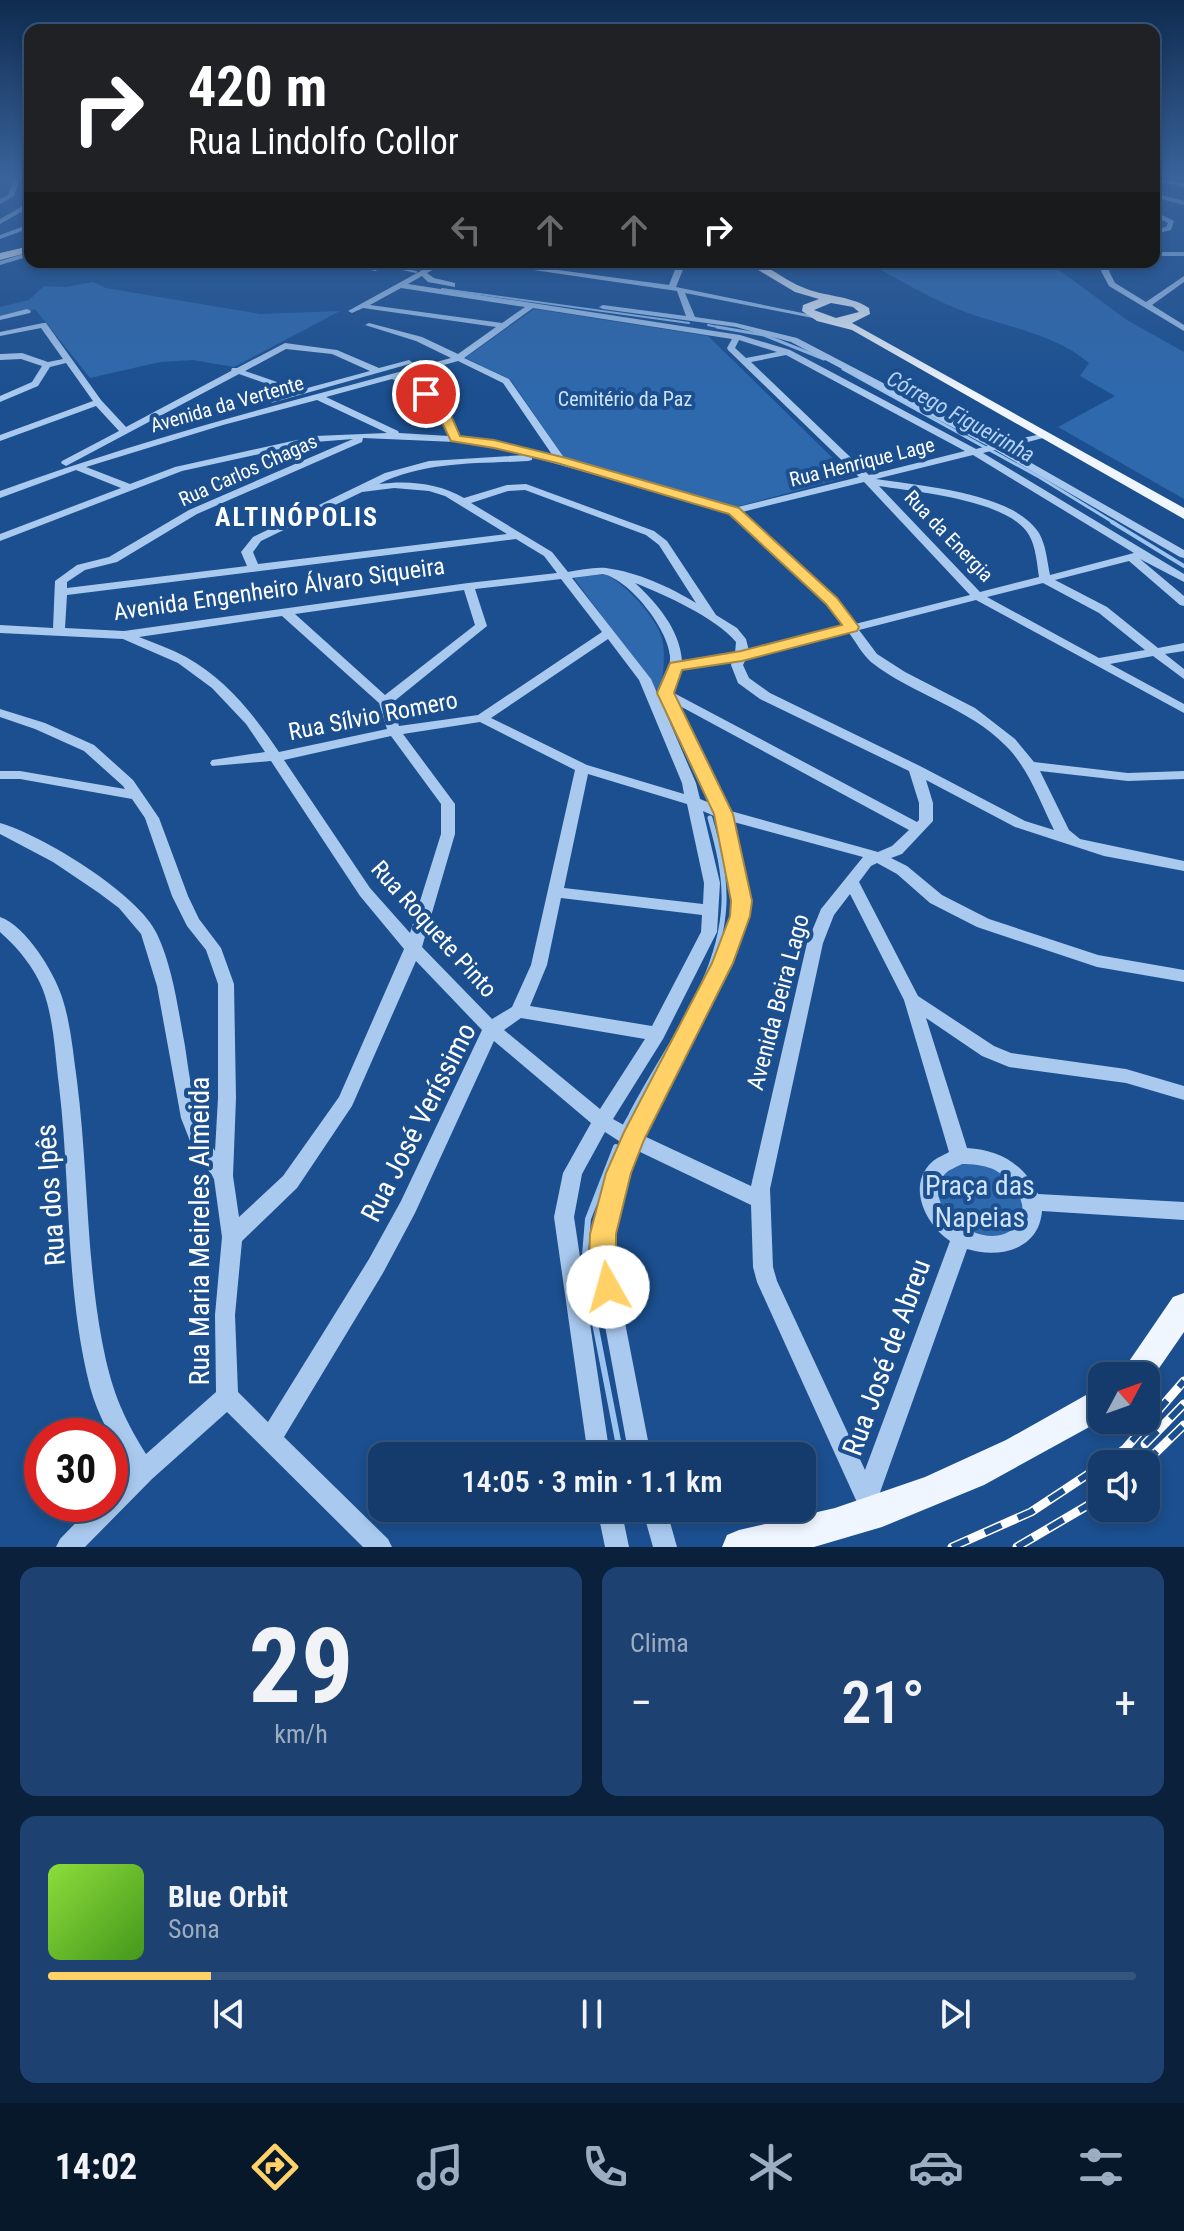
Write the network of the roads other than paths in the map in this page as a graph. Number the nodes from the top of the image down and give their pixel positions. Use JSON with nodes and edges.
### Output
{"nodes":[{"id":1,"x":24,"y":254,"type":"edge"},
{"id":2,"x":1160,"y":254,"type":"edge"},
{"id":3,"x":1184,"y":254,"type":"edge"},
{"id":4,"x":0,"y":260,"type":"edge"},
{"id":5,"x":432,"y":268,"type":"edge"},
{"id":6,"x":531,"y":268,"type":"edge"},
{"id":7,"x":681,"y":268,"type":"edge"},
{"id":8,"x":748,"y":268,"type":"edge"},
{"id":9,"x":760,"y":268,"type":"edge"},
{"id":10,"x":1107,"y":268,"type":"edge"},
{"id":11,"x":422,"y":273,"type":"junction"},
{"id":12,"x":1184,"y":278,"type":"edge"},
{"id":13,"x":442,"y":283,"type":"junction"},
{"id":14,"x":399,"y":285,"type":"junction"},
{"id":15,"x":676,"y":289,"type":"junction"},
{"id":16,"x":432,"y":290,"type":"junction"},
{"id":17,"x":839,"y":300,"type":"junction"},
{"id":18,"x":1147,"y":305,"type":"junction"},
{"id":19,"x":362,"y":306,"type":"junction"},
{"id":20,"x":531,"y":306,"type":"junction"},
{"id":21,"x":808,"y":306,"type":"junction"},
{"id":22,"x":27,"y":311,"type":"dead end"},
{"id":23,"x":352,"y":311,"type":"dead end"},
{"id":24,"x":779,"y":311,"type":"junction"},
{"id":25,"x":864,"y":314,"type":"junction"},
{"id":26,"x":0,"y":318,"type":"edge"},
{"id":27,"x":822,"y":318,"type":"junction"},
{"id":28,"x":692,"y":320,"type":"junction"},
{"id":29,"x":702,"y":321,"type":"junction"},
{"id":30,"x":369,"y":325,"type":"dead end"},
{"id":31,"x":504,"y":326,"type":"junction"},
{"id":32,"x":1184,"y":329,"type":"edge"},
{"id":33,"x":695,"y":331,"type":"junction"},
{"id":34,"x":0,"y":334,"type":"edge"},
{"id":35,"x":737,"y":337,"type":"junction"},
{"id":36,"x":787,"y":352,"type":"junction"},
{"id":37,"x":456,"y":356,"type":"junction"},
{"id":38,"x":0,"y":357,"type":"edge"},
{"id":39,"x":69,"y":360,"type":"junction"},
{"id":40,"x":745,"y":361,"type":"junction"},
{"id":41,"x":47,"y":365,"type":"junction"},
{"id":42,"x":235,"y":370,"type":"junction"},
{"id":43,"x":378,"y":371,"type":"junction"},
{"id":44,"x":393,"y":377,"type":"junction"},
{"id":45,"x":298,"y":392,"type":"junction"},
{"id":46,"x":319,"y":397,"type":"junction"},
{"id":47,"x":0,"y":399,"type":"edge"},
{"id":48,"x":98,"y":402,"type":"junction"},
{"id":49,"x":126,"y":432,"type":"junction"},
{"id":50,"x":370,"y":435,"type":"junction"},
{"id":51,"x":399,"y":435,"type":"junction"},
{"id":52,"x":1044,"y":435,"type":"junction"},
{"id":53,"x":0,"y":438,"type":"edge"},
{"id":54,"x":455,"y":439,"type":"junction"},
{"id":55,"x":997,"y":447,"type":"junction"},
{"id":56,"x":976,"y":453,"type":"junction"},
{"id":57,"x":540,"y":457,"type":"junction"},
{"id":58,"x":561,"y":461,"type":"junction"},
{"id":59,"x":71,"y":465,"type":"junction"},
{"id":60,"x":903,"y":469,"type":"junction"},
{"id":61,"x":867,"y":480,"type":"junction"},
{"id":62,"x":0,"y":487,"type":"edge"},
{"id":63,"x":128,"y":487,"type":"junction"},
{"id":64,"x":361,"y":489,"type":"junction"},
{"id":65,"x":925,"y":491,"type":"junction"},
{"id":66,"x":0,"y":495,"type":"edge"},
{"id":67,"x":463,"y":502,"type":"junction"},
{"id":68,"x":1184,"y":504,"type":"edge"},
{"id":69,"x":734,"y":511,"type":"junction"},
{"id":70,"x":1184,"y":514,"type":"edge"},
{"id":71,"x":515,"y":536,"type":"junction"},
{"id":72,"x":0,"y":538,"type":"edge"},
{"id":73,"x":1145,"y":554,"type":"junction"},
{"id":74,"x":1184,"y":555,"type":"edge"},
{"id":75,"x":1131,"y":557,"type":"junction"},
{"id":76,"x":254,"y":568,"type":"junction"},
{"id":77,"x":603,"y":571,"type":"junction"},
{"id":78,"x":563,"y":573,"type":"junction"},
{"id":79,"x":1045,"y":580,"type":"junction"},
{"id":80,"x":1184,"y":580,"type":"edge"},
{"id":81,"x":468,"y":586,"type":"junction"},
{"id":82,"x":1168,"y":588,"type":"junction"},
{"id":83,"x":63,"y":592,"type":"junction"},
{"id":84,"x":1184,"y":595,"type":"edge"},
{"id":85,"x":978,"y":597,"type":"junction"},
{"id":86,"x":1184,"y":602,"type":"edge"},
{"id":87,"x":285,"y":612,"type":"junction"},
{"id":88,"x":712,"y":618,"type":"junction"},
{"id":89,"x":851,"y":627,"type":"junction"},
{"id":90,"x":0,"y":629,"type":"edge"},
{"id":91,"x":59,"y":632,"type":"junction"},
{"id":92,"x":608,"y":633,"type":"junction"},
{"id":93,"x":124,"y":635,"type":"junction"},
{"id":94,"x":1184,"y":647,"type":"edge"},
{"id":95,"x":1160,"y":653,"type":"junction"},
{"id":96,"x":742,"y":656,"type":"junction"},
{"id":97,"x":1097,"y":662,"type":"junction"},
{"id":98,"x":676,"y":666,"type":"junction"},
{"id":99,"x":1184,"y":675,"type":"edge"},
{"id":100,"x":665,"y":693,"type":"junction"},
{"id":101,"x":385,"y":702,"type":"junction"},
{"id":102,"x":1184,"y":709,"type":"edge"},
{"id":103,"x":2,"y":714,"type":"edge"},
{"id":104,"x":482,"y":718,"type":"junction"},
{"id":105,"x":394,"y":731,"type":"junction"},
{"id":106,"x":276,"y":757,"type":"junction"},
{"id":107,"x":217,"y":763,"type":"dead end"},
{"id":108,"x":1030,"y":766,"type":"junction"},
{"id":109,"x":582,"y":768,"type":"junction"},
{"id":110,"x":915,"y":769,"type":"junction"},
{"id":111,"x":0,"y":775,"type":"edge"},
{"id":112,"x":1184,"y":775,"type":"edge"},
{"id":113,"x":135,"y":795,"type":"junction"},
{"id":114,"x":692,"y":801,"type":"junction"},
{"id":115,"x":723,"y":814,"type":"junction"},
{"id":116,"x":0,"y":828,"type":"edge"},
{"id":117,"x":919,"y":829,"type":"junction"},
{"id":118,"x":1075,"y":843,"type":"junction"},
{"id":119,"x":876,"y":856,"type":"junction"},
{"id":120,"x":1184,"y":866,"type":"edge"},
{"id":121,"x":851,"y":881,"type":"junction"},
{"id":122,"x":555,"y":892,"type":"junction"},
{"id":123,"x":711,"y":911,"type":"junction"},
{"id":124,"x":4,"y":932,"type":"edge"},
{"id":125,"x":413,"y":948,"type":"junction"},
{"id":126,"x":1184,"y":976,"type":"edge"},
{"id":127,"x":912,"y":1000,"type":"junction"},
{"id":128,"x":519,"y":1011,"type":"junction"},
{"id":129,"x":491,"y":1029,"type":"junction"},
{"id":130,"x":657,"y":1034,"type":"junction"},
{"id":131,"x":1184,"y":1093,"type":"edge"},
{"id":132,"x":602,"y":1121,"type":"junction"},
{"id":133,"x":632,"y":1139,"type":"junction"},
{"id":134,"x":960,"y":1156,"type":"junction"},
{"id":135,"x":223,"y":1176,"type":"junction"},
{"id":136,"x":760,"y":1200,"type":"junction"},
{"id":137,"x":1032,"y":1202,"type":"junction"},
{"id":138,"x":1184,"y":1211,"type":"edge"},
{"id":139,"x":232,"y":1237,"type":"junction"},
{"id":140,"x":961,"y":1238,"type":"junction"},
{"id":141,"x":1184,"y":1307,"type":"edge"},
{"id":142,"x":1145,"y":1362,"type":"edge"},
{"id":143,"x":227,"y":1397,"type":"junction"},
{"id":144,"x":1088,"y":1411,"type":"edge"},
{"id":145,"x":270,"y":1440,"type":"junction"},
{"id":146,"x":597,"y":1442,"type":"edge"},
{"id":147,"x":637,"y":1442,"type":"edge"},
{"id":148,"x":144,"y":1471,"type":"junction"},
{"id":149,"x":870,"y":1506,"type":"junction"},
{"id":150,"x":612,"y":1522,"type":"edge"},
{"id":151,"x":658,"y":1522,"type":"edge"},
{"id":152,"x":68,"y":1547,"type":"edge"},
{"id":153,"x":380,"y":1547,"type":"edge"},
{"id":154,"x":617,"y":1547,"type":"edge"},
{"id":155,"x":665,"y":1547,"type":"edge"},
{"id":156,"x":739,"y":1547,"type":"edge"}],
"edges":[{"from":1,"to":4,"type":"highway"},
{"from":2,"to":3,"type":"street"},
{"from":5,"to":11,"type":"street"},
{"from":6,"to":15,"type":"street"},
{"from":7,"to":15,"type":"street"},
{"from":8,"to":21,"type":"main road"},
{"from":9,"to":17,"type":"main road"},
{"from":10,"to":18,"type":"street"},
{"from":11,"to":13,"type":"street"},
{"from":11,"to":14,"type":"street"},
{"from":12,"to":18,"type":"street"},
{"from":13,"to":16,"type":"street"},
{"from":13,"to":28,"type":"street"},
{"from":14,"to":16,"type":"street"},
{"from":14,"to":19,"type":"street"},
{"from":15,"to":24,"type":"street"},
{"from":15,"to":28,"type":"street"},
{"from":16,"to":20,"type":"street"},
{"from":17,"to":21,"type":"main road"},
{"from":17,"to":25,"type":"main road"},
{"from":18,"to":32,"type":"street"},
{"from":19,"to":23,"type":"street"},
{"from":19,"to":31,"type":"street"},
{"from":20,"to":31,"type":"street","name":"Avenida da Vertente"},
{"from":20,"to":33,"type":"street"},
{"from":21,"to":24,"type":"street"},
{"from":21,"to":27,"type":"main road"},
{"from":22,"to":26,"type":"street"},
{"from":24,"to":27,"type":"street"},
{"from":25,"to":27,"type":"main road"},
{"from":25,"to":68,"type":"main road"},
{"from":27,"to":52,"type":"main road"},
{"from":28,"to":29,"type":"street"},
{"from":29,"to":33,"type":"street"},
{"from":29,"to":55,"type":"street"},
{"from":30,"to":37,"type":"street"},
{"from":31,"to":37,"type":"street","name":"Avenida da Vertente"},
{"from":33,"to":35,"type":"street"},
{"from":34,"to":39,"type":"street"},
{"from":35,"to":36,"type":"street"},
{"from":35,"to":40,"type":"street","name":"Rua da Energia"},
{"from":36,"to":40,"type":"street"},
{"from":36,"to":56,"type":"street"},
{"from":37,"to":43,"type":"street","name":"Avenida da Vertente"},
{"from":37,"to":44,"type":"street","name":"Avenida da Vertente"},
{"from":37,"to":58,"type":"street"},
{"from":38,"to":41,"type":"street"},
{"from":39,"to":41,"type":"street"},
{"from":39,"to":48,"type":"street"},
{"from":40,"to":61,"type":"street","name":"Rua da Energia"},
{"from":41,"to":47,"type":"street"},
{"from":42,"to":43,"type":"street"},
{"from":42,"to":45,"type":"street"},
{"from":42,"to":49,"type":"street"},
{"from":43,"to":45,"type":"street","name":"Avenida da Vertente"},
{"from":44,"to":46,"type":"street","name":"Avenida da Vertente"},
{"from":44,"to":54,"type":"street"},
{"from":45,"to":59,"type":"street","name":"Avenida da Vertente"},
{"from":46,"to":51,"type":"street"},
{"from":46,"to":59,"type":"street","name":"Avenida da Vertente"},
{"from":48,"to":49,"type":"street"},
{"from":48,"to":53,"type":"street"},
{"from":49,"to":59,"type":"street"},
{"from":50,"to":51,"type":"street"},
{"from":50,"to":63,"type":"street"},
{"from":50,"to":83,"type":"street","name":"Rua Carlos Chagas"},
{"from":51,"to":54,"type":"street"},
{"from":52,"to":55,"type":"street","name":"Rua Henrique Lage"},
{"from":52,"to":70,"type":"main road"},
{"from":54,"to":57,"type":"street"},
{"from":55,"to":56,"type":"street","name":"Rua Henrique Lage"},
{"from":55,"to":74,"type":"street"},
{"from":56,"to":60,"type":"street","name":"Rua Henrique Lage"},
{"from":56,"to":73,"type":"street"},
{"from":57,"to":58,"type":"street"},
{"from":57,"to":64,"type":"street"},
{"from":58,"to":69,"type":"street"},
{"from":59,"to":62,"type":"street","name":"Avenida da Vertente"},
{"from":59,"to":63,"type":"street"},
{"from":59,"to":66,"type":"street","name":"Avenida da Vertente"},
{"from":60,"to":61,"type":"street","name":"Rua Henrique Lage"},
{"from":60,"to":65,"type":"street"},
{"from":61,"to":65,"type":"street"},
{"from":61,"to":69,"type":"street","name":"Rua Henrique Lage"},
{"from":61,"to":85,"type":"street","name":"Rua da Energia"},
{"from":63,"to":72,"type":"street"},
{"from":64,"to":67,"type":"street"},
{"from":64,"to":76,"type":"street"},
{"from":65,"to":79,"type":"street"},
{"from":67,"to":71,"type":"street"},
{"from":67,"to":88,"type":"street"},
{"from":69,"to":89,"type":"street"},
{"from":71,"to":76,"type":"street"},
{"from":71,"to":78,"type":"street"},
{"from":73,"to":75,"type":"street"},
{"from":73,"to":80,"type":"street"},
{"from":75,"to":79,"type":"street"},
{"from":75,"to":82,"type":"street"},
{"from":76,"to":83,"type":"street"},
{"from":77,"to":78,"type":"street"},
{"from":77,"to":88,"type":"street"},
{"from":77,"to":98,"type":"street"},
{"from":78,"to":81,"type":"street","name":"Avenida Engenheiro Álvaro Siqueira"},
{"from":78,"to":92,"type":"street"},
{"from":79,"to":85,"type":"street"},
{"from":79,"to":95,"type":"street"},
{"from":80,"to":82,"type":"street"},
{"from":81,"to":87,"type":"street","name":"Avenida Engenheiro Álvaro Siqueira"},
{"from":81,"to":101,"type":"street"},
{"from":82,"to":84,"type":"street"},
{"from":82,"to":86,"type":"street"},
{"from":83,"to":91,"type":"street"},
{"from":85,"to":89,"type":"street"},
{"from":85,"to":97,"type":"street","name":"Rua da Energia"},
{"from":87,"to":93,"type":"street","name":"Avenida Engenheiro Álvaro Siqueira"},
{"from":87,"to":101,"type":"street"},
{"from":88,"to":96,"type":"street"},
{"from":89,"to":96,"type":"street"},
{"from":89,"to":108,"type":"street"},
{"from":90,"to":91,"type":"street","name":"Avenida Engenheiro Álvaro Siqueira"},
{"from":91,"to":93,"type":"street","name":"Avenida Engenheiro Álvaro Siqueira"},
{"from":92,"to":104,"type":"street","name":"Rua Sílvio Romero"},
{"from":92,"to":114,"type":"street"},
{"from":93,"to":106,"type":"street","name":"Rua Roquete Pinto"},
{"from":94,"to":95,"type":"street"},
{"from":95,"to":97,"type":"street"},
{"from":95,"to":99,"type":"street"},
{"from":96,"to":98,"type":"street"},
{"from":96,"to":110,"type":"street"},
{"from":97,"to":102,"type":"street","name":"Rua da Energia"},
{"from":98,"to":100,"type":"street"},
{"from":100,"to":115,"type":"street"},
{"from":100,"to":117,"type":"street"},
{"from":101,"to":105,"type":"street"},
{"from":103,"to":113,"type":"street","name":"Rua Maria Meireles Almeida"},
{"from":104,"to":105,"type":"street","name":"Rua Sílvio Romero"},
{"from":104,"to":109,"type":"street"},
{"from":105,"to":106,"type":"street","name":"Rua Sílvio Romero"},
{"from":105,"to":125,"type":"street"},
{"from":106,"to":107,"type":"street","name":"Rua Sílvio Romero"},
{"from":106,"to":125,"type":"street","name":"Rua Roquete Pinto"},
{"from":108,"to":112,"type":"street"},
{"from":108,"to":118,"type":"street"},
{"from":109,"to":114,"type":"street"},
{"from":109,"to":122,"type":"street"},
{"from":110,"to":117,"type":"street"},
{"from":110,"to":118,"type":"street"},
{"from":111,"to":113,"type":"street"},
{"from":113,"to":135,"type":"street","name":"Rua Maria Meireles Almeida"},
{"from":114,"to":115,"type":"street"},
{"from":114,"to":123,"type":"street"},
{"from":115,"to":119,"type":"street"},
{"from":115,"to":133,"type":"street"},
{"from":116,"to":135,"type":"street"},
{"from":117,"to":119,"type":"street","name":"Avenida Beira Lago"},
{"from":118,"to":120,"type":"street"},
{"from":119,"to":121,"type":"street","name":"Avenida Beira Lago"},
{"from":119,"to":126,"type":"street"},
{"from":121,"to":127,"type":"street"},
{"from":121,"to":136,"type":"street","name":"Avenida Beira Lago"},
{"from":122,"to":123,"type":"street"},
{"from":122,"to":128,"type":"street"},
{"from":123,"to":130,"type":"street"},
{"from":124,"to":148,"type":"street","name":"Rua dos Ipês"},
{"from":125,"to":129,"type":"street","name":"Rua Roquete Pinto"},
{"from":125,"to":139,"type":"street"},
{"from":127,"to":131,"type":"street"},
{"from":127,"to":134,"type":"street"},
{"from":128,"to":129,"type":"street","name":"Rua José Veríssimo"},
{"from":128,"to":130,"type":"street"},
{"from":129,"to":132,"type":"street","name":"Rua Roquete Pinto"},
{"from":129,"to":145,"type":"street","name":"Rua José Veríssimo"},
{"from":130,"to":132,"type":"street"},
{"from":132,"to":133,"type":"street","name":"Rua Roquete Pinto"},
{"from":132,"to":146,"type":"street"},
{"from":133,"to":136,"type":"street","name":"Rua Roquete Pinto"},
{"from":133,"to":147,"type":"street"},
{"from":134,"to":137,"type":"street"},
{"from":134,"to":140,"type":"street"},
{"from":135,"to":139,"type":"street","name":"Rua Maria Meireles Almeida"},
{"from":136,"to":149,"type":"street","name":"Avenida Beira Lago"},
{"from":137,"to":138,"type":"street"},
{"from":137,"to":140,"type":"street"},
{"from":139,"to":143,"type":"street","name":"Rua Maria Meireles Almeida"},
{"from":140,"to":149,"type":"street","name":"Rua José de Abreu"},
{"from":141,"to":142,"type":"main road"},
{"from":143,"to":145,"type":"street","name":"Rua Maria Meireles Almeida"},
{"from":143,"to":148,"type":"street"},
{"from":144,"to":149,"type":"main road"},
{"from":145,"to":153,"type":"street","name":"Rua Maria Meireles Almeida"},
{"from":148,"to":152,"type":"street"},
{"from":149,"to":156,"type":"main road"},
{"from":150,"to":154,"type":"street"},
{"from":151,"to":155,"type":"street"}]}
